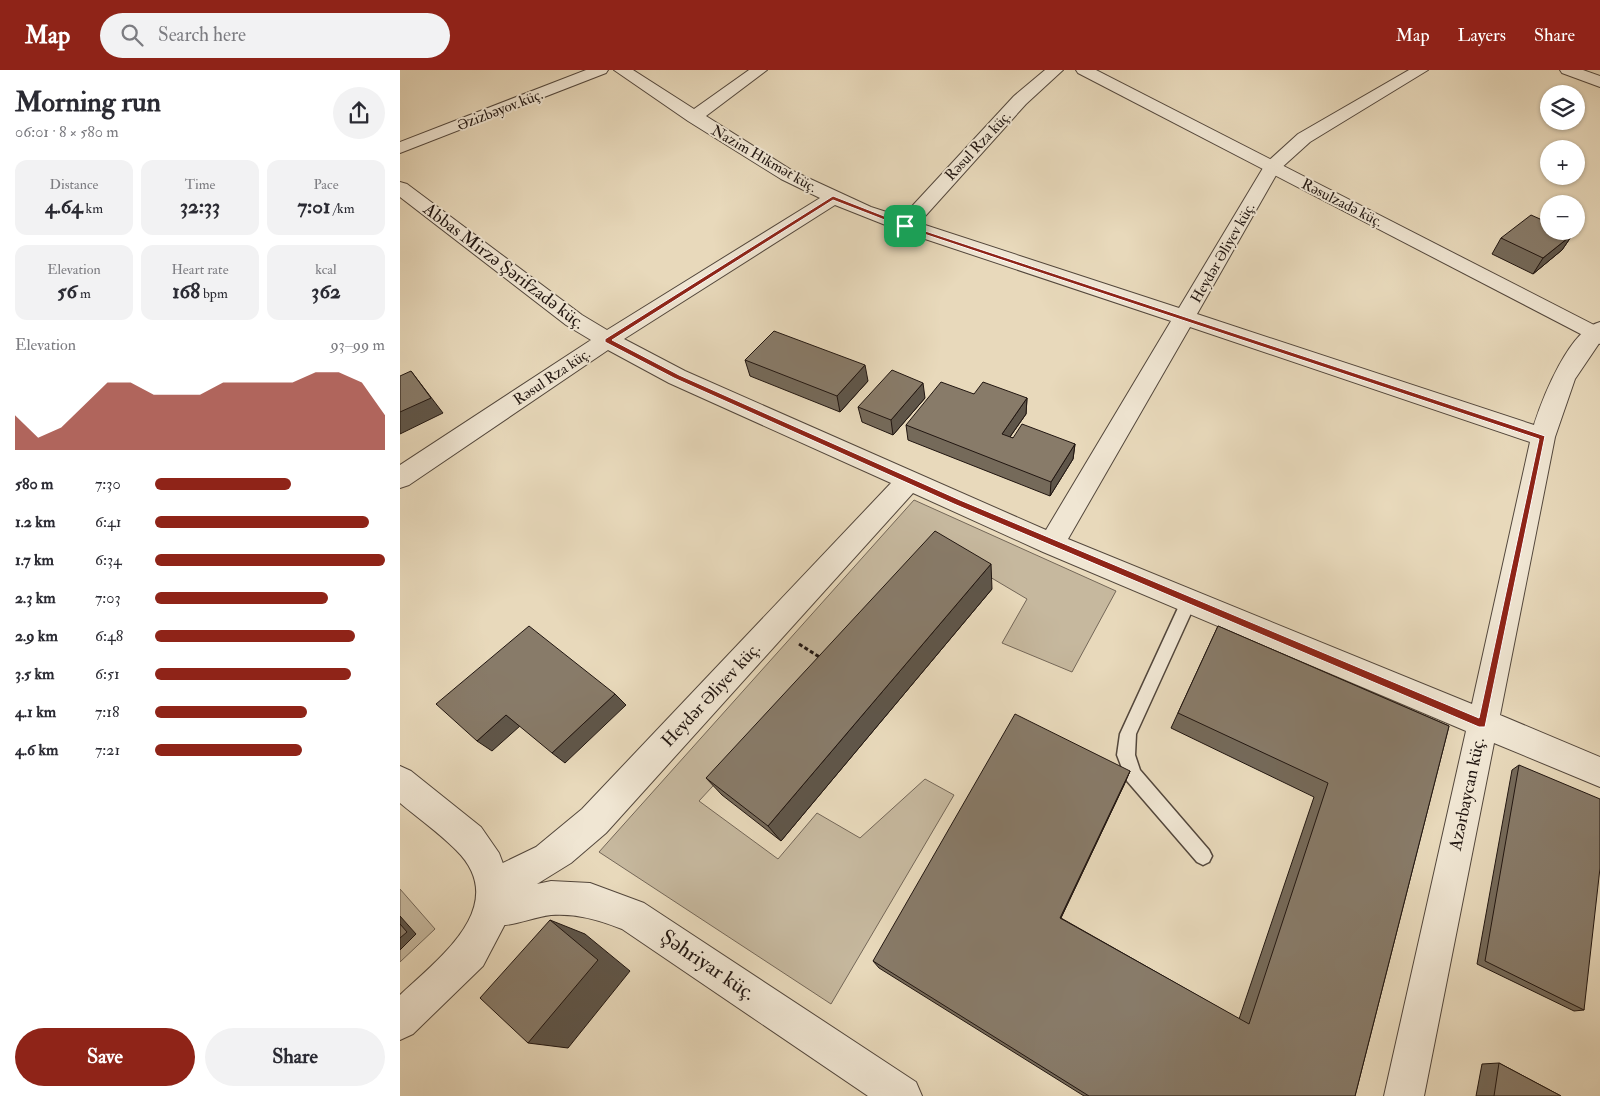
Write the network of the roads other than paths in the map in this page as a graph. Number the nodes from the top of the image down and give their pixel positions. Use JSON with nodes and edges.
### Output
{"nodes":[{"id":1,"x":600,"y":70,"type":"edge"},
{"id":2,"x":622,"y":70,"type":"edge"},
{"id":3,"x":759,"y":70,"type":"edge"},
{"id":4,"x":1055,"y":70,"type":"edge"},
{"id":5,"x":1084,"y":70,"type":"edge"},
{"id":6,"x":1420,"y":70,"type":"edge"},
{"id":7,"x":1568,"y":70,"type":"edge"},
{"id":8,"x":1600,"y":82,"type":"edge"},
{"id":9,"x":694,"y":117,"type":"junction"},
{"id":10,"x":400,"y":148,"type":"edge"},
{"id":11,"x":1272,"y":167,"type":"junction"},
{"id":12,"x":400,"y":188,"type":"edge"},
{"id":13,"x":833,"y":198,"type":"junction"},
{"id":14,"x":905,"y":226,"type":"junction"},
{"id":15,"x":1186,"y":317,"type":"junction"},
{"id":16,"x":1598,"y":333,"type":"edge"},
{"id":17,"x":607,"y":340,"type":"junction"},
{"id":18,"x":1543,"y":437,"type":"junction"},
{"id":19,"x":400,"y":478,"type":"edge"},
{"id":20,"x":909,"y":481,"type":"junction"},
{"id":21,"x":1052,"y":544,"type":"junction"},
{"id":22,"x":1189,"y":600,"type":"junction"},
{"id":23,"x":1482,"y":724,"type":"junction"},
{"id":24,"x":1600,"y":772,"type":"edge"},
{"id":25,"x":400,"y":782,"type":"edge"},
{"id":26,"x":1203,"y":856,"type":"dead end"},
{"id":27,"x":493,"y":896,"type":"junction"},
{"id":28,"x":400,"y":1022,"type":"edge"},
{"id":29,"x":902,"y":1096,"type":"edge"},
{"id":30,"x":1404,"y":1096,"type":"edge"}],
"edges":[{"from":1,"to":10,"type":"street","name":"Əzizbəyov küç."},
{"from":2,"to":9,"type":"street","name":"Nazim Hikmət küç."},
{"from":3,"to":9,"type":"street"},
{"from":4,"to":14,"type":"street","name":"Rəsul Rza küç."},
{"from":5,"to":11,"type":"street","name":"Rəsulzadə küç."},
{"from":6,"to":11,"type":"street","name":"Heydər Əliyev küç."},
{"from":7,"to":8,"type":"street"},
{"from":9,"to":13,"type":"street","name":"Nazim Hikmət küç."},
{"from":11,"to":15,"type":"street","name":"Heydər Əliyev küç."},
{"from":11,"to":16,"type":"street","name":"Rəsulzadə küç."},
{"from":12,"to":17,"type":"street","name":"Abbas Mirzə Şərifzadə küç."},
{"from":13,"to":14,"type":"street","name":"Nazim Hikmət küç."},
{"from":13,"to":17,"type":"street","name":"Rəsul Rza küç."},
{"from":14,"to":15,"type":"street","name":"Nazim Hikmət küç."},
{"from":15,"to":18,"type":"street","name":"Nazim Hikmət küç."},
{"from":15,"to":21,"type":"street","name":"Heydər Əliyev küç."},
{"from":16,"to":18,"type":"street","name":"Azərbaycan küç."},
{"from":17,"to":19,"type":"street","name":"Rəsul Rza küç."},
{"from":17,"to":20,"type":"street","name":"Abbas Mirzə Şərifzadə küç."},
{"from":18,"to":23,"type":"street","name":"Azərbaycan küç."},
{"from":20,"to":21,"type":"street","name":"Abbas Mirzə Şərifzadə küç."},
{"from":20,"to":27,"type":"street","name":"Heydər Əliyev küç."},
{"from":21,"to":22,"type":"street","name":"Abbas Mirzə Şərifzadə küç."},
{"from":22,"to":23,"type":"street","name":"Abbas Mirzə Şərifzadə küç."},
{"from":22,"to":26,"type":"lane"},
{"from":23,"to":24,"type":"street","name":"Abbas Mirzə Şərifzadə küç."},
{"from":23,"to":30,"type":"street","name":"Azərbaycan küç."},
{"from":25,"to":27,"type":"street"},
{"from":27,"to":28,"type":"street"},
{"from":27,"to":29,"type":"street","name":"Şəhriyar küç."}]}
